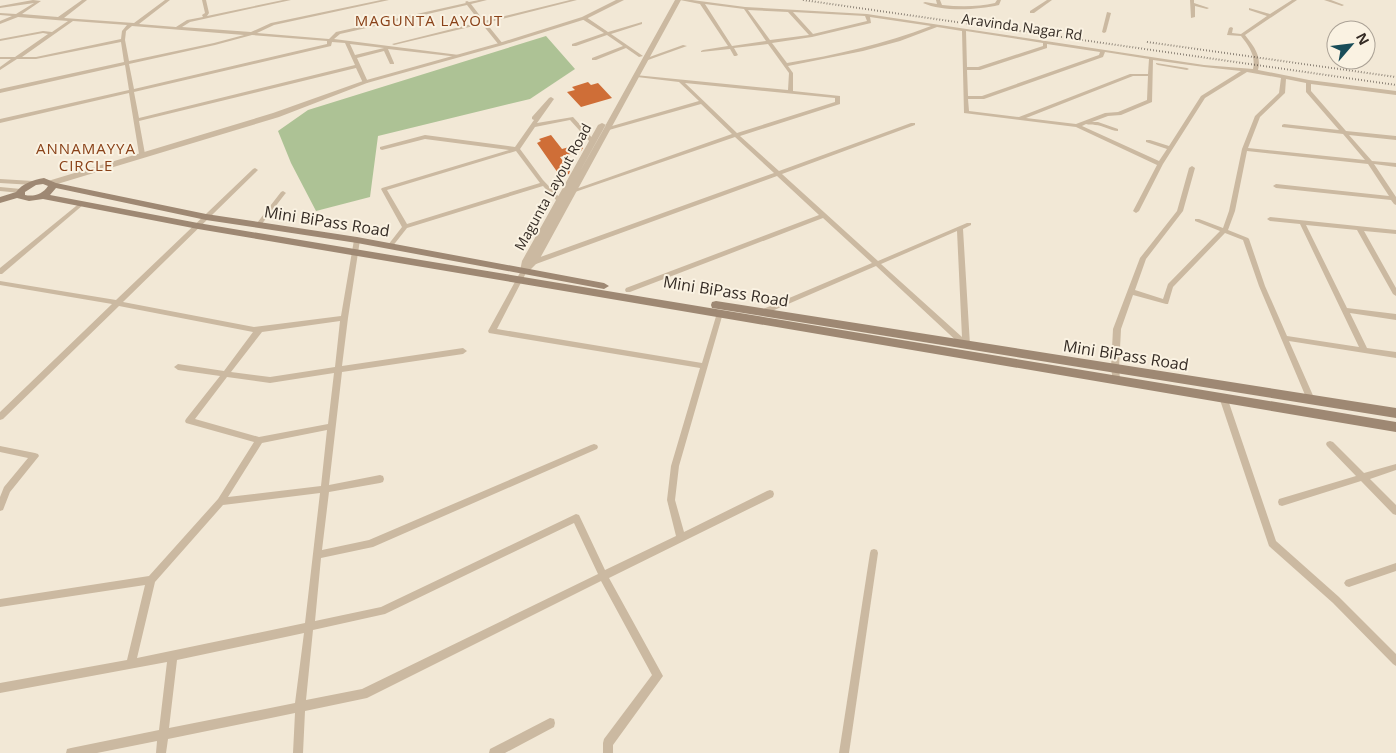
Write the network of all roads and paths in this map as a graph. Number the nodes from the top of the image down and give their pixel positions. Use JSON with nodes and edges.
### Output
{"nodes":[{"id":1,"x":43,"y":0,"type":"edge"},
{"id":2,"x":85,"y":0,"type":"edge"},
{"id":3,"x":168,"y":0,"type":"edge"},
{"id":4,"x":204,"y":0,"type":"edge"},
{"id":5,"x":289,"y":0,"type":"edge"},
{"id":6,"x":387,"y":0,"type":"edge"},
{"id":7,"x":485,"y":0,"type":"edge"},
{"id":8,"x":575,"y":0,"type":"edge"},
{"id":9,"x":621,"y":0,"type":"edge"},
{"id":10,"x":672,"y":0,"type":"edge"},
{"id":11,"x":678,"y":0,"type":"edge"},
{"id":12,"x":682,"y":0,"type":"edge"},
{"id":13,"x":938,"y":0,"type":"edge"},
{"id":14,"x":998,"y":0,"type":"edge"},
{"id":15,"x":1050,"y":0,"type":"edge"},
{"id":16,"x":1295,"y":0,"type":"edge"},
{"id":17,"x":1326,"y":0,"type":"edge"},
{"id":18,"x":39,"y":1,"type":"edge"},
{"id":19,"x":467,"y":2,"type":"edge"},
{"id":20,"x":1192,"y":2,"type":"edge"},
{"id":21,"x":702,"y":3,"type":"junction"},
{"id":22,"x":925,"y":4,"type":"dead end"},
{"id":23,"x":1342,"y":5,"type":"dead end"},
{"id":24,"x":940,"y":6,"type":"junction"},
{"id":25,"x":0,"y":7,"type":"edge"},
{"id":26,"x":745,"y":8,"type":"junction"},
{"id":27,"x":1207,"y":8,"type":"dead end"},
{"id":28,"x":1251,"y":9,"type":"dead end"},
{"id":29,"x":790,"y":11,"type":"junction"},
{"id":30,"x":1032,"y":12,"type":"dead end"},
{"id":31,"x":1109,"y":13,"type":"dead end"},
{"id":32,"x":0,"y":14,"type":"edge"},
{"id":33,"x":867,"y":15,"type":"junction"},
{"id":34,"x":16,"y":16,"type":"junction"},
{"id":35,"x":1271,"y":16,"type":"junction"},
{"id":36,"x":1194,"y":17,"type":"dead end"},
{"id":37,"x":206,"y":18,"type":"junction"},
{"id":38,"x":584,"y":18,"type":"junction"},
{"id":39,"x":59,"y":19,"type":"junction"},
{"id":40,"x":72,"y":20,"type":"junction"},
{"id":41,"x":483,"y":22,"type":"junction"},
{"id":42,"x":0,"y":23,"type":"edge"},
{"id":43,"x":640,"y":23,"type":"dead end"},
{"id":44,"x":133,"y":24,"type":"junction"},
{"id":45,"x":936,"y":26,"type":"junction"},
{"id":46,"x":177,"y":28,"type":"junction"},
{"id":47,"x":1231,"y":28,"type":"dead end"},
{"id":48,"x":964,"y":30,"type":"junction"},
{"id":49,"x":1104,"y":32,"type":"dead end"},
{"id":50,"x":52,"y":33,"type":"junction"},
{"id":51,"x":251,"y":34,"type":"junction"},
{"id":52,"x":608,"y":34,"type":"junction"},
{"id":53,"x":1242,"y":35,"type":"junction"},
{"id":54,"x":812,"y":36,"type":"junction"},
{"id":55,"x":0,"y":40,"type":"edge"},
{"id":56,"x":123,"y":40,"type":"junction"},
{"id":57,"x":330,"y":40,"type":"junction"},
{"id":58,"x":346,"y":42,"type":"junction"},
{"id":59,"x":769,"y":42,"type":"junction"},
{"id":60,"x":1045,"y":42,"type":"junction"},
{"id":61,"x":500,"y":44,"type":"junction"},
{"id":62,"x":574,"y":45,"type":"dead end"},
{"id":63,"x":626,"y":46,"type":"junction"},
{"id":64,"x":684,"y":46,"type":"dead end"},
{"id":65,"x":387,"y":47,"type":"junction"},
{"id":66,"x":730,"y":47,"type":"junction"},
{"id":67,"x":703,"y":51,"type":"dead end"},
{"id":68,"x":1103,"y":51,"type":"junction"},
{"id":69,"x":736,"y":55,"type":"dead end"},
{"id":70,"x":459,"y":56,"type":"junction"},
{"id":71,"x":354,"y":57,"type":"junction"},
{"id":72,"x":0,"y":58,"type":"edge"},
{"id":73,"x":16,"y":58,"type":"junction"},
{"id":74,"x":644,"y":58,"type":"junction"},
{"id":75,"x":594,"y":59,"type":"dead end"},
{"id":76,"x":1151,"y":60,"type":"junction"},
{"id":77,"x":127,"y":63,"type":"junction"},
{"id":78,"x":392,"y":63,"type":"dead end"},
{"id":79,"x":786,"y":64,"type":"junction"},
{"id":80,"x":358,"y":66,"type":"junction"},
{"id":81,"x":965,"y":68,"type":"junction"},
{"id":82,"x":0,"y":69,"type":"edge"},
{"id":83,"x":1187,"y":69,"type":"dead end"},
{"id":84,"x":1246,"y":70,"type":"junction"},
{"id":85,"x":1255,"y":71,"type":"junction"},
{"id":86,"x":1150,"y":75,"type":"junction"},
{"id":87,"x":637,"y":76,"type":"junction"},
{"id":88,"x":1284,"y":77,"type":"junction"},
{"id":89,"x":681,"y":81,"type":"junction"},
{"id":90,"x":365,"y":82,"type":"junction"},
{"id":91,"x":1309,"y":82,"type":"junction"},
{"id":92,"x":0,"y":91,"type":"edge"},
{"id":93,"x":131,"y":91,"type":"junction"},
{"id":94,"x":790,"y":92,"type":"junction"},
{"id":95,"x":1395,"y":94,"type":"edge"},
{"id":96,"x":966,"y":97,"type":"junction"},
{"id":97,"x":702,"y":102,"type":"junction"},
{"id":98,"x":534,"y":118,"type":"dead end"},
{"id":99,"x":1020,"y":119,"type":"junction"},
{"id":100,"x":136,"y":120,"type":"junction"},
{"id":101,"x":0,"y":121,"type":"edge"},
{"id":102,"x":913,"y":124,"type":"dead end"},
{"id":103,"x":532,"y":126,"type":"junction"},
{"id":104,"x":1077,"y":126,"type":"junction"},
{"id":105,"x":1284,"y":126,"type":"dead end"},
{"id":106,"x":607,"y":129,"type":"junction"},
{"id":107,"x":1116,"y":130,"type":"dead end"},
{"id":108,"x":1344,"y":132,"type":"junction"},
{"id":109,"x":736,"y":134,"type":"junction"},
{"id":110,"x":1396,"y":138,"type":"edge"},
{"id":111,"x":592,"y":141,"type":"junction"},
{"id":112,"x":1148,"y":141,"type":"dead end"},
{"id":113,"x":382,"y":148,"type":"dead end"},
{"id":114,"x":1170,"y":148,"type":"junction"},
{"id":115,"x":517,"y":149,"type":"junction"},
{"id":116,"x":1245,"y":149,"type":"junction"},
{"id":117,"x":142,"y":154,"type":"junction"},
{"id":118,"x":1370,"y":162,"type":"junction"},
{"id":119,"x":1160,"y":164,"type":"junction"},
{"id":120,"x":1396,"y":165,"type":"edge"},
{"id":121,"x":1192,"y":168,"type":"dead end"},
{"id":122,"x":255,"y":170,"type":"dead end"},
{"id":123,"x":778,"y":173,"type":"junction"},
{"id":124,"x":0,"y":181,"type":"edge"},
{"id":125,"x":34,"y":183,"type":"junction"},
{"id":126,"x":52,"y":184,"type":"junction"},
{"id":127,"x":544,"y":184,"type":"junction"},
{"id":128,"x":1276,"y":186,"type":"dead end"},
{"id":129,"x":0,"y":189,"type":"edge"},
{"id":130,"x":572,"y":191,"type":"junction"},
{"id":131,"x":20,"y":192,"type":"junction"},
{"id":132,"x":283,"y":193,"type":"dead end"},
{"id":133,"x":42,"y":196,"type":"junction"},
{"id":134,"x":0,"y":200,"type":"edge"},
{"id":135,"x":559,"y":200,"type":"junction"},
{"id":136,"x":1395,"y":200,"type":"edge"},
{"id":137,"x":81,"y":204,"type":"junction"},
{"id":138,"x":1136,"y":211,"type":"dead end"},
{"id":139,"x":824,"y":215,"type":"junction"},
{"id":140,"x":206,"y":217,"type":"junction"},
{"id":141,"x":1270,"y":219,"type":"dead end"},
{"id":142,"x":1197,"y":220,"type":"dead end"},
{"id":143,"x":1302,"y":222,"type":"junction"},
{"id":144,"x":259,"y":224,"type":"junction"},
{"id":145,"x":969,"y":224,"type":"dead end"},
{"id":146,"x":198,"y":226,"type":"junction"},
{"id":147,"x":405,"y":227,"type":"junction"},
{"id":148,"x":960,"y":228,"type":"junction"},
{"id":149,"x":1359,"y":228,"type":"junction"},
{"id":150,"x":1225,"y":230,"type":"junction"},
{"id":151,"x":1396,"y":232,"type":"edge"},
{"id":152,"x":357,"y":240,"type":"junction"},
{"id":153,"x":390,"y":246,"type":"junction"},
{"id":154,"x":353,"y":252,"type":"junction"},
{"id":155,"x":534,"y":262,"type":"junction"},
{"id":156,"x":876,"y":262,"type":"junction"},
{"id":157,"x":0,"y":272,"type":"edge"},
{"id":158,"x":521,"y":275,"type":"junction"},
{"id":159,"x":0,"y":283,"type":"edge"},
{"id":160,"x":628,"y":290,"type":"junction"},
{"id":161,"x":1132,"y":292,"type":"junction"},
{"id":162,"x":1396,"y":294,"type":"edge"},
{"id":163,"x":118,"y":303,"type":"junction"},
{"id":164,"x":1344,"y":310,"type":"junction"},
{"id":165,"x":763,"y":312,"type":"junction"},
{"id":166,"x":720,"y":313,"type":"junction"},
{"id":167,"x":1396,"y":317,"type":"edge"},
{"id":168,"x":344,"y":318,"type":"junction"},
{"id":169,"x":260,"y":329,"type":"junction"},
{"id":170,"x":1284,"y":338,"type":"junction"},
{"id":171,"x":966,"y":349,"type":"junction"},
{"id":172,"x":1364,"y":350,"type":"junction"},
{"id":173,"x":462,"y":352,"type":"dead end"},
{"id":174,"x":1396,"y":355,"type":"edge"},
{"id":175,"x":704,"y":366,"type":"junction"},
{"id":176,"x":178,"y":367,"type":"dead end"},
{"id":177,"x":1115,"y":368,"type":"junction"},
{"id":178,"x":338,"y":370,"type":"junction"},
{"id":179,"x":227,"y":373,"type":"junction"},
{"id":180,"x":1116,"y":379,"type":"junction"},
{"id":181,"x":1224,"y":397,"type":"junction"},
{"id":182,"x":1312,"y":400,"type":"junction"},
{"id":183,"x":1396,"y":413,"type":"edge"},
{"id":184,"x":0,"y":417,"type":"edge"},
{"id":185,"x":332,"y":426,"type":"junction"},
{"id":186,"x":1396,"y":427,"type":"edge"},
{"id":187,"x":259,"y":440,"type":"junction"},
{"id":188,"x":1330,"y":444,"type":"dead end"},
{"id":189,"x":594,"y":448,"type":"dead end"},
{"id":190,"x":0,"y":449,"type":"edge"},
{"id":191,"x":1396,"y":467,"type":"edge"},
{"id":192,"x":1364,"y":478,"type":"junction"},
{"id":193,"x":380,"y":479,"type":"dead end"},
{"id":194,"x":325,"y":489,"type":"junction"},
{"id":195,"x":770,"y":494,"type":"dead end"},
{"id":196,"x":221,"y":502,"type":"junction"},
{"id":197,"x":1282,"y":502,"type":"dead end"},
{"id":198,"x":0,"y":507,"type":"edge"},
{"id":199,"x":1396,"y":511,"type":"edge"},
{"id":200,"x":681,"y":538,"type":"junction"},
{"id":201,"x":874,"y":553,"type":"dead end"},
{"id":202,"x":318,"y":556,"type":"junction"},
{"id":203,"x":1396,"y":567,"type":"edge"},
{"id":204,"x":604,"y":577,"type":"junction"},
{"id":205,"x":151,"y":580,"type":"junction"},
{"id":206,"x":1349,"y":583,"type":"dead end"},
{"id":207,"x":0,"y":603,"type":"edge"},
{"id":208,"x":310,"y":625,"type":"junction"},
{"id":209,"x":173,"y":656,"type":"junction"},
{"id":210,"x":1396,"y":661,"type":"edge"},
{"id":211,"x":131,"y":664,"type":"junction"},
{"id":212,"x":0,"y":688,"type":"edge"},
{"id":213,"x":300,"y":707,"type":"junction"},
{"id":214,"x":550,"y":723,"type":"dead end"},
{"id":215,"x":163,"y":734,"type":"junction"},
{"id":216,"x":70,"y":753,"type":"edge"},
{"id":217,"x":160,"y":753,"type":"edge"},
{"id":218,"x":298,"y":753,"type":"edge"},
{"id":219,"x":494,"y":753,"type":"edge"},
{"id":220,"x":608,"y":753,"type":"edge"},
{"id":221,"x":844,"y":753,"type":"edge"}],
"edges":[{"from":1,"to":18,"type":"street"},
{"from":2,"to":39,"type":"street"},
{"from":3,"to":44,"type":"street"},
{"from":4,"to":37,"type":"street"},
{"from":5,"to":37,"type":"street"},
{"from":6,"to":51,"type":"street"},
{"from":7,"to":19,"type":"street"},
{"from":8,"to":41,"type":"street"},
{"from":9,"to":38,"type":"street"},
{"from":10,"to":74,"type":"street","name":"Magunta Layout Road"},
{"from":11,"to":74,"type":"street","name":"Magunta Layout Road"},
{"from":12,"to":21,"type":"street","name":"Aravinda Nagar Rd"},
{"from":13,"to":24,"type":"street"},
{"from":14,"to":24,"type":"street"},
{"from":15,"to":30,"type":"street"},
{"from":16,"to":35,"type":"street"},
{"from":17,"to":23,"type":"street"},
{"from":18,"to":25,"type":"street"},
{"from":18,"to":34,"type":"street"},
{"from":19,"to":41,"type":"street"},
{"from":19,"to":57,"type":"street"},
{"from":20,"to":27,"type":"street"},
{"from":20,"to":36,"type":"street"},
{"from":21,"to":26,"type":"street","name":"Aravinda Nagar Rd"},
{"from":21,"to":66,"type":"street"},
{"from":22,"to":24,"type":"street"},
{"from":26,"to":29,"type":"street","name":"Aravinda Nagar Rd"},
{"from":26,"to":59,"type":"street"},
{"from":28,"to":35,"type":"street"},
{"from":29,"to":33,"type":"street","name":"Aravinda Nagar Rd"},
{"from":29,"to":54,"type":"street"},
{"from":31,"to":49,"type":"street"},
{"from":32,"to":34,"type":"street"},
{"from":33,"to":45,"type":"street","name":"Aravinda Nagar Rd"},
{"from":33,"to":54,"type":"street"},
{"from":34,"to":39,"type":"street"},
{"from":34,"to":42,"type":"street"},
{"from":35,"to":53,"type":"street"},
{"from":37,"to":46,"type":"street"},
{"from":38,"to":52,"type":"street"},
{"from":38,"to":61,"type":"street"},
{"from":39,"to":40,"type":"street"},
{"from":40,"to":44,"type":"street"},
{"from":40,"to":50,"type":"street"},
{"from":41,"to":61,"type":"street"},
{"from":41,"to":65,"type":"street"},
{"from":43,"to":52,"type":"street"},
{"from":44,"to":46,"type":"street"},
{"from":44,"to":56,"type":"street"},
{"from":45,"to":48,"type":"street","name":"Aravinda Nagar Rd"},
{"from":45,"to":79,"type":"street"},
{"from":46,"to":51,"type":"street"},
{"from":47,"to":53,"type":"street"},
{"from":48,"to":60,"type":"street","name":"Aravinda Nagar Rd"},
{"from":48,"to":81,"type":"street"},
{"from":50,"to":55,"type":"street"},
{"from":50,"to":73,"type":"street"},
{"from":51,"to":57,"type":"street"},
{"from":51,"to":77,"type":"street"},
{"from":52,"to":62,"type":"street"},
{"from":52,"to":63,"type":"street"},
{"from":53,"to":85,"type":"street"},
{"from":54,"to":59,"type":"street"},
{"from":56,"to":73,"type":"street"},
{"from":56,"to":77,"type":"street"},
{"from":57,"to":58,"type":"street"},
{"from":57,"to":93,"type":"street"},
{"from":58,"to":65,"type":"street"},
{"from":58,"to":71,"type":"street"},
{"from":59,"to":66,"type":"street"},
{"from":59,"to":79,"type":"street"},
{"from":60,"to":68,"type":"street","name":"Aravinda Nagar Rd"},
{"from":60,"to":81,"type":"street"},
{"from":61,"to":70,"type":"street"},
{"from":63,"to":74,"type":"street"},
{"from":63,"to":75,"type":"street"},
{"from":64,"to":74,"type":"street"},
{"from":65,"to":70,"type":"street"},
{"from":65,"to":71,"type":"street"},
{"from":65,"to":78,"type":"street"},
{"from":66,"to":67,"type":"street"},
{"from":66,"to":69,"type":"street"},
{"from":68,"to":76,"type":"street","name":"Aravinda Nagar Rd"},
{"from":68,"to":96,"type":"street"},
{"from":70,"to":90,"type":"street"},
{"from":71,"to":80,"type":"street"},
{"from":72,"to":73,"type":"street"},
{"from":73,"to":82,"type":"street"},
{"from":74,"to":87,"type":"street","name":"Magunta Layout Road"},
{"from":74,"to":111,"type":"street","name":"Magunta Layout Road"},
{"from":76,"to":83,"type":"street"},
{"from":76,"to":84,"type":"street","name":"Aravinda Nagar Rd"},
{"from":76,"to":86,"type":"street"},
{"from":77,"to":92,"type":"street"},
{"from":77,"to":93,"type":"street"},
{"from":79,"to":94,"type":"street"},
{"from":80,"to":90,"type":"street"},
{"from":80,"to":100,"type":"street"},
{"from":81,"to":96,"type":"street"},
{"from":84,"to":85,"type":"street","name":"Aravinda Nagar Rd"},
{"from":84,"to":114,"type":"street"},
{"from":85,"to":88,"type":"street","name":"Aravinda Nagar Rd"},
{"from":86,"to":99,"type":"street"},
{"from":86,"to":104,"type":"street"},
{"from":87,"to":89,"type":"street"},
{"from":87,"to":106,"type":"street","name":"Magunta Layout Road"},
{"from":88,"to":91,"type":"street","name":"Aravinda Nagar Rd"},
{"from":88,"to":116,"type":"street"},
{"from":89,"to":94,"type":"street"},
{"from":89,"to":97,"type":"street"},
{"from":90,"to":117,"type":"street"},
{"from":91,"to":95,"type":"street","name":"Aravinda Nagar Rd"},
{"from":91,"to":108,"type":"street"},
{"from":93,"to":100,"type":"street"},
{"from":93,"to":101,"type":"street"},
{"from":94,"to":109,"type":"street"},
{"from":96,"to":99,"type":"street"},
{"from":97,"to":106,"type":"street"},
{"from":97,"to":109,"type":"street"},
{"from":98,"to":103,"type":"street"},
{"from":99,"to":104,"type":"street"},
{"from":100,"to":117,"type":"street"},
{"from":102,"to":123,"type":"street"},
{"from":103,"to":111,"type":"street"},
{"from":103,"to":115,"type":"street"},
{"from":104,"to":107,"type":"street"},
{"from":104,"to":119,"type":"street"},
{"from":105,"to":108,"type":"street"},
{"from":106,"to":130,"type":"street","name":"Magunta Layout Road"},
{"from":108,"to":110,"type":"street"},
{"from":108,"to":118,"type":"street"},
{"from":109,"to":123,"type":"street"},
{"from":109,"to":130,"type":"street"},
{"from":111,"to":135,"type":"street","name":"Magunta Layout Road"},
{"from":112,"to":114,"type":"street"},
{"from":113,"to":115,"type":"street"},
{"from":114,"to":119,"type":"street"},
{"from":115,"to":127,"type":"street"},
{"from":115,"to":147,"type":"street"},
{"from":116,"to":118,"type":"street"},
{"from":116,"to":150,"type":"street"},
{"from":117,"to":126,"type":"street"},
{"from":118,"to":120,"type":"street"},
{"from":118,"to":136,"type":"street"},
{"from":119,"to":138,"type":"street"},
{"from":121,"to":161,"type":"street"},
{"from":122,"to":140,"type":"street"},
{"from":123,"to":139,"type":"street"},
{"from":123,"to":155,"type":"street"},
{"from":124,"to":125,"type":"street"},
{"from":125,"to":126,"type":"main road","name":"Mini BiPass Road"},
{"from":125,"to":131,"type":"main road"},
{"from":126,"to":133,"type":"main road"},
{"from":126,"to":140,"type":"main road","name":"Mini BiPass Road"},
{"from":127,"to":135,"type":"street"},
{"from":127,"to":147,"type":"street"},
{"from":128,"to":136,"type":"street"},
{"from":129,"to":131,"type":"street"},
{"from":130,"to":155,"type":"street","name":"Magunta Layout Road"},
{"from":131,"to":133,"type":"main road"},
{"from":131,"to":134,"type":"main road"},
{"from":132,"to":144,"type":"street"},
{"from":133,"to":137,"type":"main road"},
{"from":135,"to":158,"type":"street","name":"Magunta Layout Road"},
{"from":137,"to":146,"type":"main road"},
{"from":137,"to":157,"type":"street"},
{"from":139,"to":156,"type":"street"},
{"from":139,"to":160,"type":"street"},
{"from":140,"to":144,"type":"main road","name":"Mini BiPass Road"},
{"from":140,"to":146,"type":"street"},
{"from":141,"to":143,"type":"street"},
{"from":142,"to":150,"type":"street"},
{"from":143,"to":149,"type":"street"},
{"from":143,"to":164,"type":"street"},
{"from":144,"to":152,"type":"main road","name":"Mini BiPass Road"},
{"from":145,"to":148,"type":"street"},
{"from":146,"to":154,"type":"main road"},
{"from":146,"to":163,"type":"street"},
{"from":147,"to":153,"type":"street"},
{"from":148,"to":156,"type":"street"},
{"from":148,"to":171,"type":"street"},
{"from":149,"to":151,"type":"street"},
{"from":149,"to":162,"type":"street"},
{"from":150,"to":161,"type":"street"},
{"from":150,"to":170,"type":"street"},
{"from":152,"to":153,"type":"main road","name":"Mini BiPass Road"},
{"from":152,"to":154,"type":"street"},
{"from":153,"to":158,"type":"main road","name":"Mini BiPass Road"},
{"from":154,"to":158,"type":"main road"},
{"from":154,"to":168,"type":"street"},
{"from":155,"to":158,"type":"street","name":"Magunta Layout Road"},
{"from":156,"to":165,"type":"street"},
{"from":156,"to":171,"type":"street"},
{"from":158,"to":160,"type":"main road","name":"Mini BiPass Road"},
{"from":158,"to":166,"type":"main road"},
{"from":158,"to":175,"type":"street"},
{"from":159,"to":163,"type":"street"},
{"from":160,"to":165,"type":"main road","name":"Mini BiPass Road"},
{"from":161,"to":177,"type":"street"},
{"from":163,"to":169,"type":"street"},
{"from":163,"to":184,"type":"street"},
{"from":164,"to":167,"type":"street"},
{"from":164,"to":172,"type":"street"},
{"from":165,"to":171,"type":"main road","name":"Mini BiPass Road"},
{"from":166,"to":171,"type":"main road"},
{"from":166,"to":175,"type":"street"},
{"from":168,"to":169,"type":"street"},
{"from":168,"to":178,"type":"street"},
{"from":169,"to":179,"type":"street"},
{"from":170,"to":172,"type":"street"},
{"from":170,"to":182,"type":"street"},
{"from":171,"to":177,"type":"main road","name":"Mini BiPass Road"},
{"from":171,"to":180,"type":"main road"},
{"from":172,"to":174,"type":"street"},
{"from":173,"to":178,"type":"street"},
{"from":175,"to":200,"type":"street"},
{"from":176,"to":179,"type":"street"},
{"from":177,"to":180,"type":"street"},
{"from":177,"to":182,"type":"main road","name":"Mini BiPass Road"},
{"from":178,"to":179,"type":"street"},
{"from":178,"to":185,"type":"street"},
{"from":179,"to":187,"type":"street"},
{"from":180,"to":181,"type":"main road"},
{"from":181,"to":186,"type":"main road"},
{"from":181,"to":210,"type":"street"},
{"from":182,"to":183,"type":"main road","name":"Mini BiPass Road"},
{"from":185,"to":187,"type":"street"},
{"from":185,"to":194,"type":"street"},
{"from":187,"to":196,"type":"street"},
{"from":188,"to":192,"type":"street"},
{"from":189,"to":202,"type":"street"},
{"from":190,"to":198,"type":"street"},
{"from":191,"to":192,"type":"street"},
{"from":192,"to":197,"type":"street"},
{"from":192,"to":199,"type":"street"},
{"from":193,"to":194,"type":"street"},
{"from":194,"to":196,"type":"street"},
{"from":194,"to":202,"type":"street"},
{"from":195,"to":200,"type":"street"},
{"from":196,"to":205,"type":"street"},
{"from":200,"to":204,"type":"street"},
{"from":201,"to":221,"type":"street"},
{"from":202,"to":208,"type":"street"},
{"from":203,"to":206,"type":"street"},
{"from":204,"to":208,"type":"street"},
{"from":204,"to":213,"type":"street"},
{"from":204,"to":220,"type":"street"},
{"from":205,"to":207,"type":"street"},
{"from":205,"to":211,"type":"street"},
{"from":208,"to":209,"type":"street"},
{"from":208,"to":213,"type":"street"},
{"from":209,"to":211,"type":"street"},
{"from":209,"to":215,"type":"street"},
{"from":211,"to":212,"type":"street"},
{"from":213,"to":215,"type":"street"},
{"from":213,"to":218,"type":"street"},
{"from":214,"to":219,"type":"street"},
{"from":215,"to":216,"type":"street"},
{"from":215,"to":217,"type":"street"}]}
